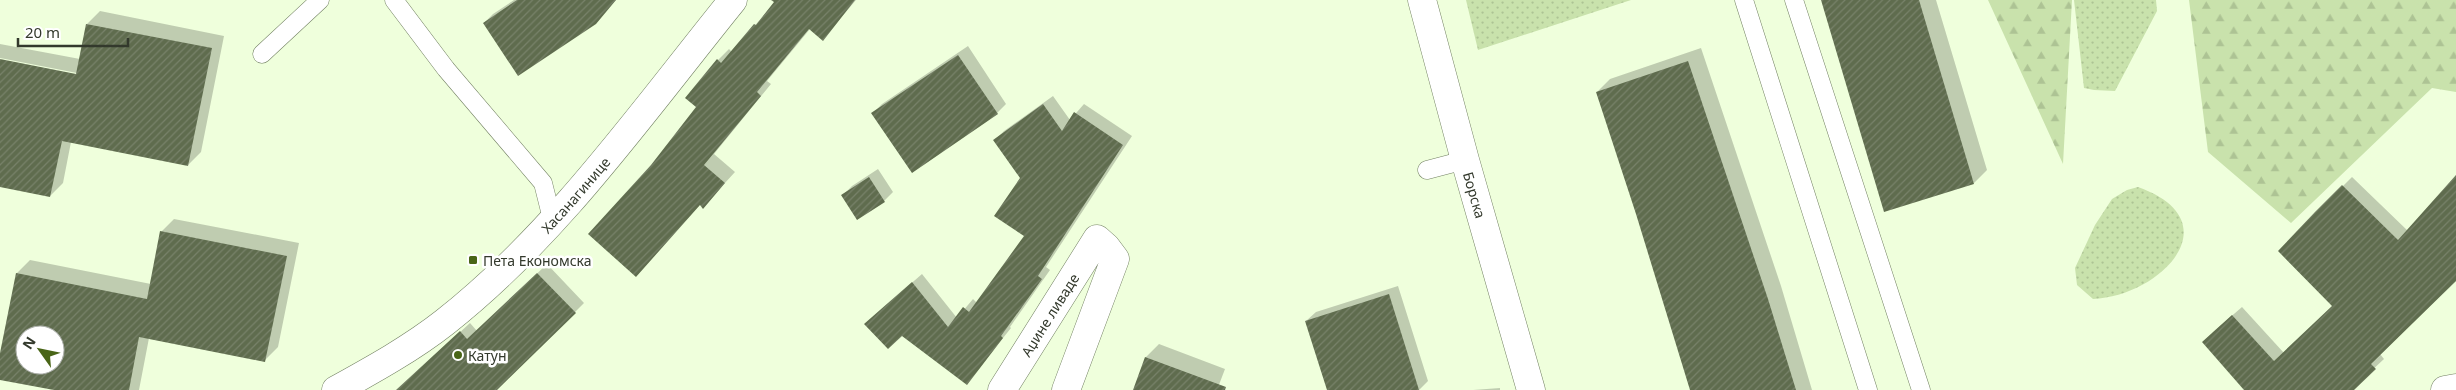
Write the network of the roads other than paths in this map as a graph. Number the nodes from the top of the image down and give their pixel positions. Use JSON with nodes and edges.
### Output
{"nodes":[{"id":1,"x":320,"y":0,"type":"edge"},
{"id":2,"x":394,"y":0,"type":"edge"},
{"id":3,"x":733,"y":0,"type":"edge"},
{"id":4,"x":1422,"y":0,"type":"edge"},
{"id":5,"x":1744,"y":0,"type":"edge"},
{"id":6,"x":1794,"y":0,"type":"edge"},
{"id":7,"x":262,"y":54,"type":"dead end"},
{"id":8,"x":1465,"y":160,"type":"junction"},
{"id":9,"x":1427,"y":170,"type":"dead end"},
{"id":10,"x":553,"y":223,"type":"junction"},
{"id":11,"x":2456,"y":388,"type":"edge"},
{"id":12,"x":336,"y":390,"type":"edge"},
{"id":13,"x":1002,"y":390,"type":"edge"},
{"id":14,"x":1066,"y":390,"type":"edge"},
{"id":15,"x":1531,"y":390,"type":"edge"},
{"id":16,"x":1868,"y":390,"type":"edge"},
{"id":17,"x":1922,"y":390,"type":"edge"},
{"id":18,"x":2445,"y":390,"type":"edge"}],
"edges":[{"from":1,"to":7,"type":"lane"},
{"from":2,"to":10,"type":"lane"},
{"from":3,"to":10,"type":"street","name":"Хасанагинице"},
{"from":4,"to":8,"type":"street","name":"Борска"},
{"from":5,"to":16,"type":"lane"},
{"from":6,"to":17,"type":"lane"},
{"from":8,"to":9,"type":"lane"},
{"from":8,"to":15,"type":"street","name":"Борска"},
{"from":10,"to":12,"type":"street","name":"Хасанагинице"},
{"from":11,"to":18,"type":"street"},
{"from":13,"to":14,"type":"street","name":"Аџине ливаде"}]}
